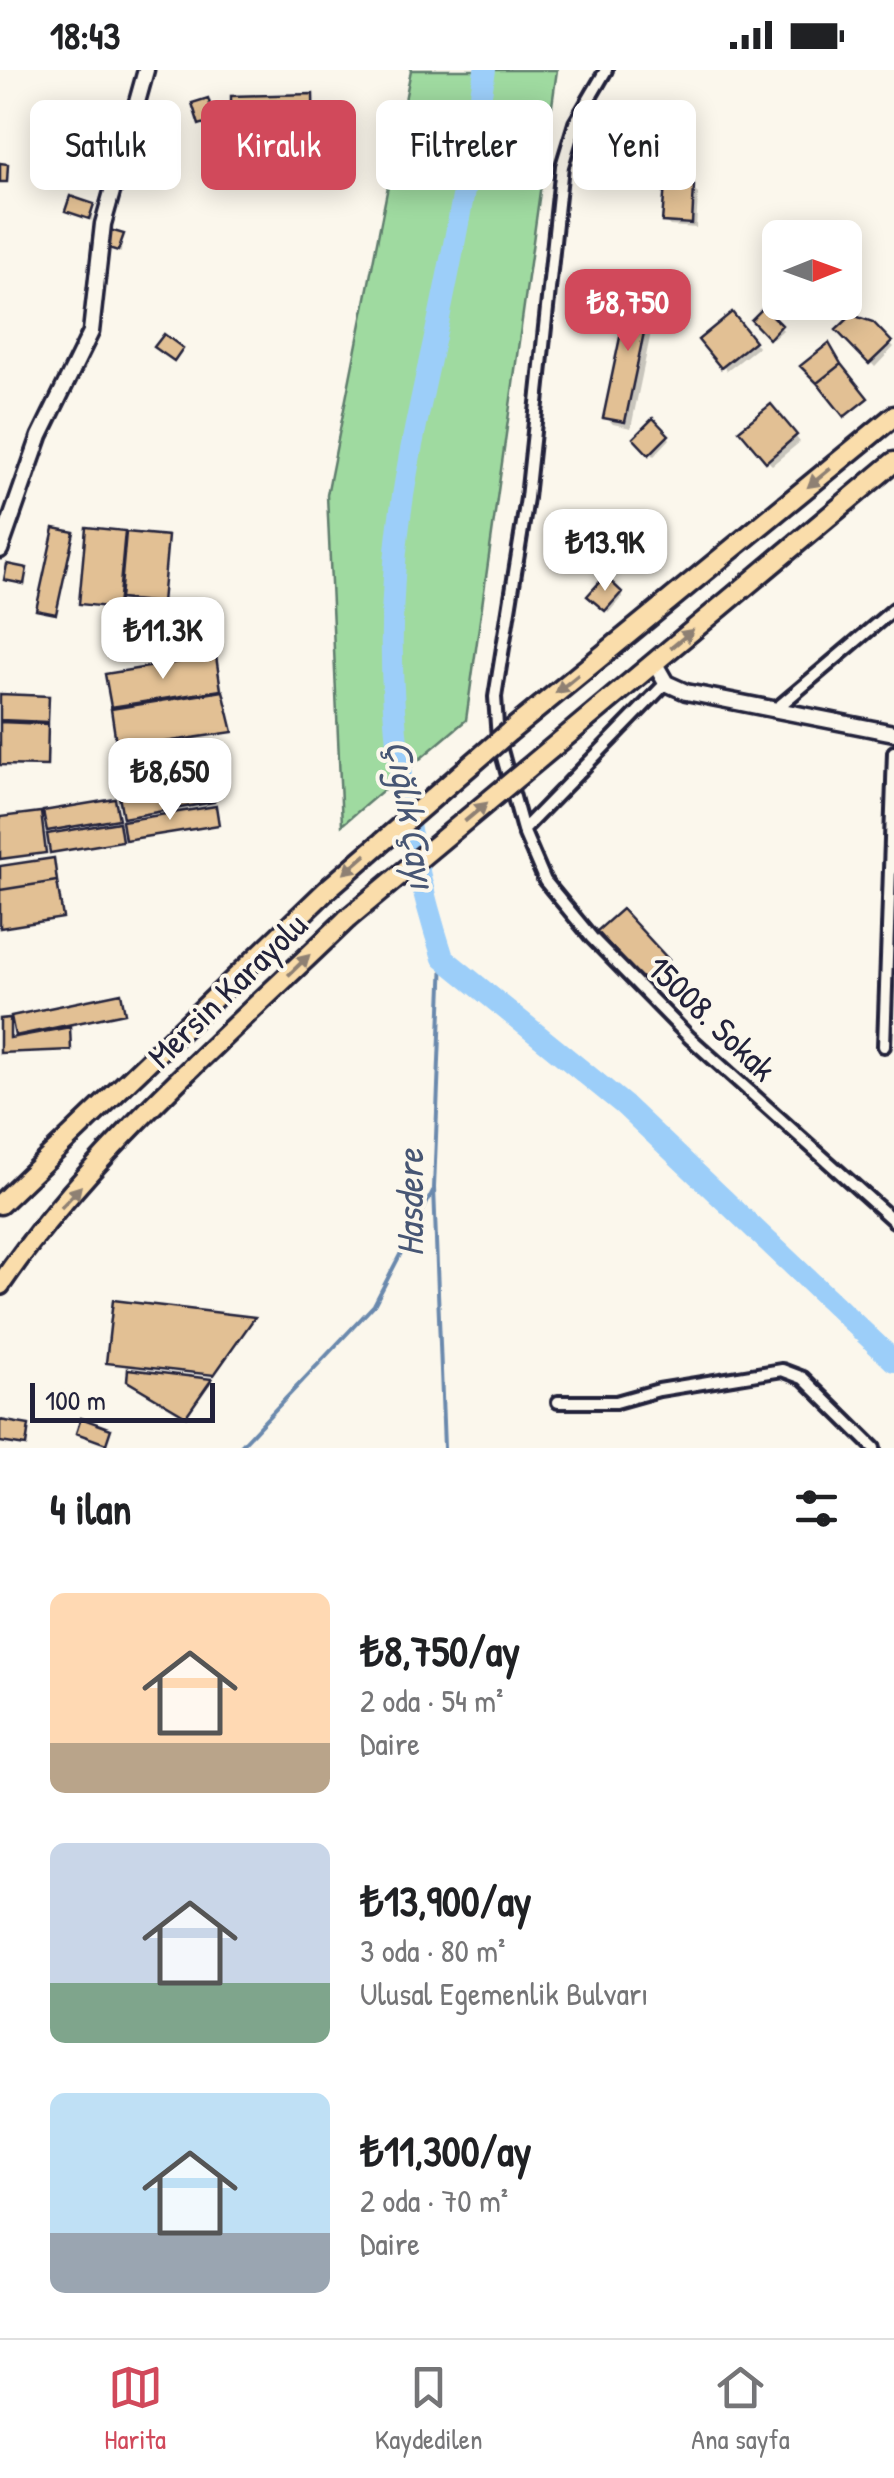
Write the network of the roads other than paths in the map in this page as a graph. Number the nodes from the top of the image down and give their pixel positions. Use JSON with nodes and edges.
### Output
{"nodes":[{"id":1,"x":146,"y":70,"type":"edge"},
{"id":2,"x":606,"y":70,"type":"edge"},
{"id":3,"x":894,"y":416,"type":"edge"},
{"id":4,"x":894,"y":462,"type":"edge"},
{"id":5,"x":1,"y":544,"type":"edge"},
{"id":6,"x":894,"y":608,"type":"edge"},
{"id":7,"x":654,"y":662,"type":"junction"},
{"id":8,"x":666,"y":682,"type":"junction"},
{"id":9,"x":777,"y":708,"type":"junction"},
{"id":10,"x":894,"y":733,"type":"edge"},
{"id":11,"x":894,"y":752,"type":"edge"},
{"id":12,"x":523,"y":830,"type":"junction"},
{"id":13,"x":884,"y":1046,"type":"dead end"},
{"id":14,"x":0,"y":1204,"type":"edge"},
{"id":15,"x":894,"y":1221,"type":"edge"},
{"id":16,"x":0,"y":1284,"type":"edge"},
{"id":17,"x":558,"y":1402,"type":"dead end"},
{"id":18,"x":874,"y":1448,"type":"edge"}],
"edges":[{"from":1,"to":5,"type":"street"},
{"from":2,"to":12,"type":"street","name":"15008. Sokak"},
{"from":3,"to":14,"type":"highway","name":"Mersin Karayolu","one_way":true,"bridge":true},
{"from":7,"to":4,"type":"highway","name":"Mersin Karayolu","one_way":true},
{"from":6,"to":9,"type":"street"},
{"from":7,"to":8,"type":"street"},
{"from":16,"to":7,"type":"highway","name":"Mersin Karayolu","one_way":true,"bridge":true},
{"from":8,"to":9,"type":"street"},
{"from":8,"to":12,"type":"street"},
{"from":9,"to":10,"type":"street"},
{"from":11,"to":13,"type":"street"},
{"from":12,"to":15,"type":"street","name":"15008. Sokak"},
{"from":17,"to":18,"type":"street"}]}
